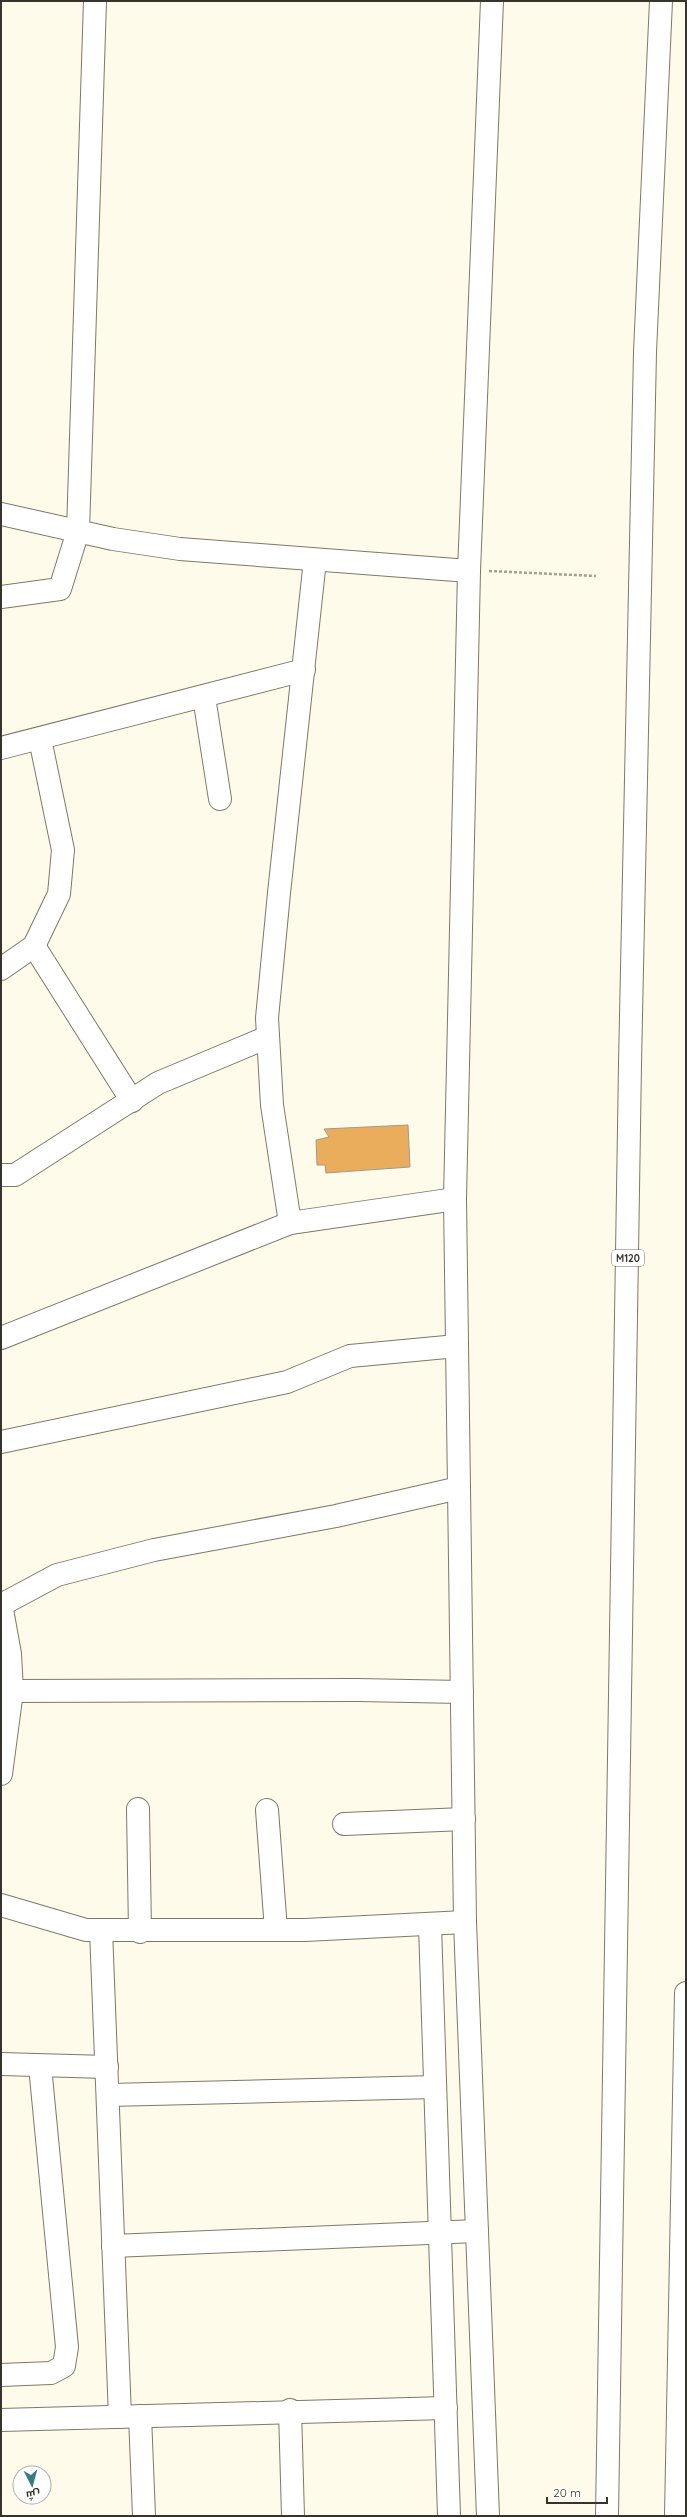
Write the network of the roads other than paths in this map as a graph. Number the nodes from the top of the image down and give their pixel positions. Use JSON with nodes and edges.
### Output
{"nodes":[{"id":1,"x":96,"y":1,"type":"edge"},
{"id":2,"x":492,"y":1,"type":"edge"},
{"id":3,"x":661,"y":1,"type":"edge"},
{"id":4,"x":1,"y":514,"type":"edge"},
{"id":5,"x":78,"y":531,"type":"junction"},
{"id":6,"x":315,"y":560,"type":"junction"},
{"id":7,"x":469,"y":571,"type":"junction"},
{"id":8,"x":1,"y":597,"type":"edge"},
{"id":9,"x":304,"y":670,"type":"junction"},
{"id":10,"x":204,"y":697,"type":"junction"},
{"id":11,"x":40,"y":739,"type":"junction"},
{"id":12,"x":1,"y":748,"type":"edge"},
{"id":13,"x":220,"y":798,"type":"dead end"},
{"id":14,"x":34,"y":946,"type":"junction"},
{"id":15,"x":1,"y":969,"type":"edge"},
{"id":16,"x":268,"y":1037,"type":"junction"},
{"id":17,"x":132,"y":1101,"type":"junction"},
{"id":18,"x":1,"y":1175,"type":"edge"},
{"id":19,"x":455,"y":1199,"type":"junction"},
{"id":20,"x":290,"y":1223,"type":"junction"},
{"id":21,"x":1,"y":1338,"type":"edge"},
{"id":22,"x":457,"y":1346,"type":"junction"},
{"id":23,"x":1,"y":1442,"type":"edge"},
{"id":24,"x":459,"y":1488,"type":"junction"},
{"id":25,"x":1,"y":1604,"type":"edge"},
{"id":26,"x":462,"y":1692,"type":"junction"},
{"id":27,"x":7,"y":1695,"type":"edge"},
{"id":28,"x":1,"y":1774,"type":"edge"},
{"id":29,"x":138,"y":1809,"type":"dead end"},
{"id":30,"x":267,"y":1810,"type":"dead end"},
{"id":31,"x":464,"y":1819,"type":"junction"},
{"id":32,"x":344,"y":1824,"type":"dead end"},
{"id":33,"x":1,"y":1905,"type":"edge"},
{"id":34,"x":465,"y":1922,"type":"junction"},
{"id":35,"x":430,"y":1925,"type":"junction"},
{"id":36,"x":101,"y":1930,"type":"junction"},
{"id":37,"x":276,"y":1930,"type":"junction"},
{"id":38,"x":140,"y":1932,"type":"junction"},
{"id":39,"x":686,"y":1993,"type":"edge"},
{"id":40,"x":1,"y":2064,"type":"edge"},
{"id":41,"x":40,"y":2066,"type":"junction"},
{"id":42,"x":107,"y":2067,"type":"junction"},
{"id":43,"x":435,"y":2087,"type":"junction"},
{"id":44,"x":108,"y":2095,"type":"junction"},
{"id":45,"x":477,"y":2231,"type":"junction"},
{"id":46,"x":440,"y":2232,"type":"junction"},
{"id":47,"x":113,"y":2246,"type":"junction"},
{"id":48,"x":1,"y":2375,"type":"edge"},
{"id":49,"x":446,"y":2408,"type":"junction"},
{"id":50,"x":290,"y":2410,"type":"junction"},
{"id":51,"x":130,"y":2416,"type":"junction"},
{"id":52,"x":1,"y":2420,"type":"edge"},
{"id":53,"x":144,"y":2516,"type":"edge"},
{"id":54,"x":293,"y":2516,"type":"edge"},
{"id":55,"x":449,"y":2516,"type":"edge"},
{"id":56,"x":488,"y":2516,"type":"edge"},
{"id":57,"x":607,"y":2516,"type":"edge"},
{"id":58,"x":676,"y":2516,"type":"edge"}],
"edges":[{"from":1,"to":5,"type":"main road"},
{"from":2,"to":7,"type":"main road"},
{"from":3,"to":57,"type":"main road","number":"M120"},
{"from":4,"to":5,"type":"main road"},
{"from":5,"to":6,"type":"main road"},
{"from":5,"to":8,"type":"main road"},
{"from":6,"to":7,"type":"main road"},
{"from":6,"to":9,"type":"main road"},
{"from":7,"to":19,"type":"main road"},
{"from":9,"to":10,"type":"main road"},
{"from":9,"to":16,"type":"main road"},
{"from":10,"to":11,"type":"main road"},
{"from":10,"to":13,"type":"main road"},
{"from":11,"to":12,"type":"main road"},
{"from":11,"to":14,"type":"main road"},
{"from":14,"to":15,"type":"main road"},
{"from":14,"to":17,"type":"main road"},
{"from":16,"to":17,"type":"main road"},
{"from":16,"to":20,"type":"main road"},
{"from":17,"to":18,"type":"main road"},
{"from":19,"to":20,"type":"main road"},
{"from":19,"to":22,"type":"main road"},
{"from":20,"to":21,"type":"main road"},
{"from":22,"to":23,"type":"main road"},
{"from":22,"to":24,"type":"main road"},
{"from":24,"to":25,"type":"main road"},
{"from":24,"to":26,"type":"main road"},
{"from":25,"to":27,"type":"main road"},
{"from":26,"to":27,"type":"main road"},
{"from":26,"to":31,"type":"main road"},
{"from":27,"to":28,"type":"main road"},
{"from":29,"to":38,"type":"main road"},
{"from":30,"to":37,"type":"main road"},
{"from":31,"to":32,"type":"main road"},
{"from":31,"to":34,"type":"main road"},
{"from":33,"to":36,"type":"main road"},
{"from":34,"to":35,"type":"main road"},
{"from":34,"to":45,"type":"main road"},
{"from":35,"to":37,"type":"main road"},
{"from":35,"to":43,"type":"main road"},
{"from":36,"to":38,"type":"main road"},
{"from":36,"to":42,"type":"main road"},
{"from":37,"to":38,"type":"main road"},
{"from":39,"to":58,"type":"main road"},
{"from":40,"to":41,"type":"main road"},
{"from":41,"to":42,"type":"main road"},
{"from":41,"to":48,"type":"main road"},
{"from":42,"to":44,"type":"main road"},
{"from":43,"to":44,"type":"main road"},
{"from":43,"to":46,"type":"main road"},
{"from":44,"to":47,"type":"main road"},
{"from":45,"to":46,"type":"main road"},
{"from":45,"to":56,"type":"main road"},
{"from":46,"to":47,"type":"main road"},
{"from":46,"to":49,"type":"main road"},
{"from":47,"to":51,"type":"main road"},
{"from":49,"to":50,"type":"main road"},
{"from":49,"to":55,"type":"main road"},
{"from":50,"to":51,"type":"main road"},
{"from":50,"to":54,"type":"main road"},
{"from":51,"to":52,"type":"main road"},
{"from":51,"to":53,"type":"main road"}]}
